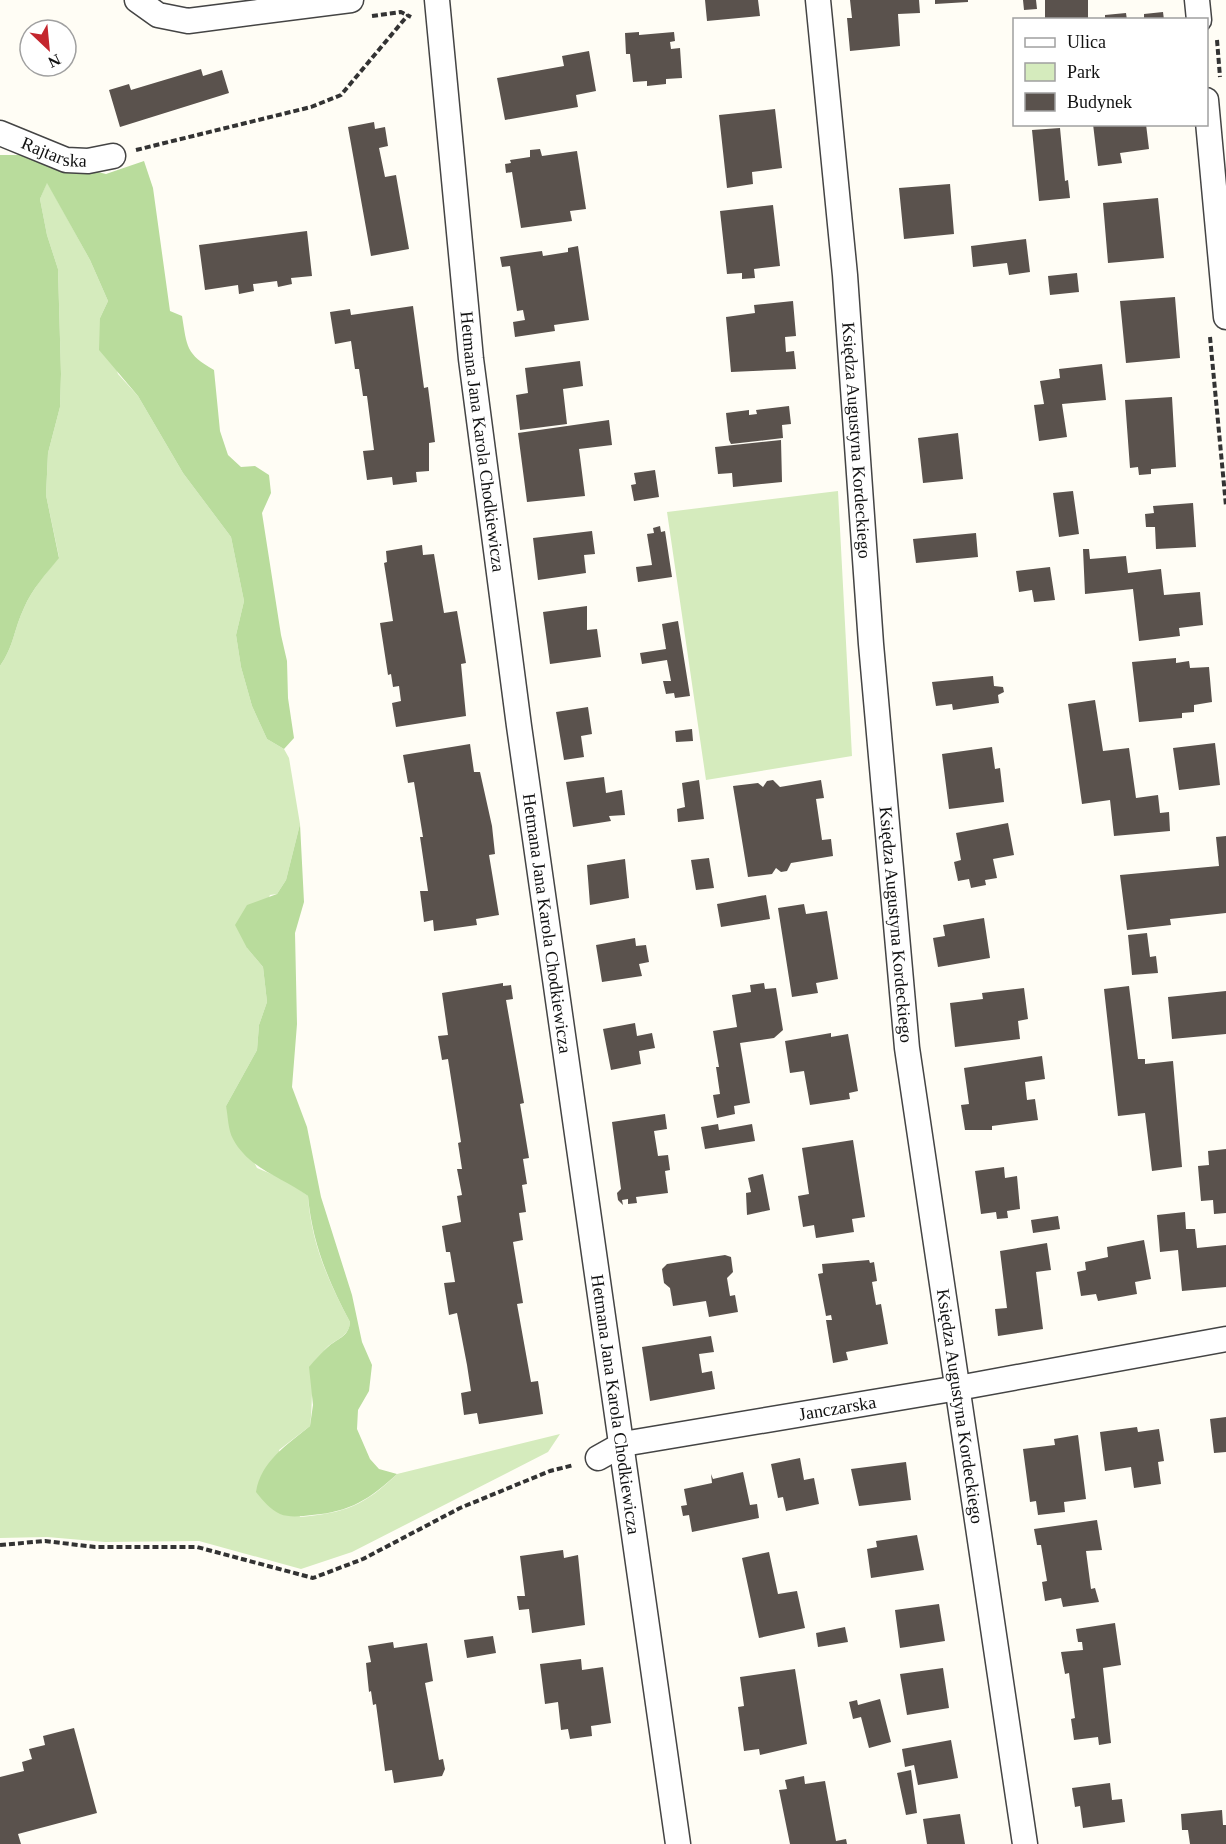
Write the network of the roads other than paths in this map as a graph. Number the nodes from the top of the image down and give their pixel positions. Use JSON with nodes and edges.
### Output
{"nodes":[{"id":1,"x":137,"y":0,"type":"edge"},
{"id":2,"x":818,"y":0,"type":"edge"},
{"id":3,"x":1197,"y":0,"type":"edge"},
{"id":4,"x":426,"y":4,"type":"edge"},
{"id":5,"x":358,"y":8,"type":"edge"},
{"id":6,"x":1204,"y":18,"type":"edge"},
{"id":7,"x":1214,"y":92,"type":"edge"},
{"id":8,"x":0,"y":133,"type":"edge"},
{"id":9,"x":112,"y":156,"type":"road end"},
{"id":10,"x":1226,"y":317,"type":"edge"},
{"id":11,"x":1226,"y":1339,"type":"edge"},
{"id":12,"x":958,"y":1388,"type":"junction"},
{"id":13,"x":623,"y":1444,"type":"junction"},
{"id":14,"x":598,"y":1458,"type":"road end"},
{"id":15,"x":678,"y":1844,"type":"edge"},
{"id":16,"x":1025,"y":1844,"type":"edge"}],
"edges":[{"from":1,"to":5,"type":"street"},
{"from":2,"to":12,"type":"street","name":"Księdza Augustyna Kordeckiego"},
{"from":3,"to":6,"type":"street"},
{"from":4,"to":13,"type":"street","name":"Hetmana Jana Karola Chodkiewicza"},
{"from":7,"to":10,"type":"street"},
{"from":8,"to":9,"type":"street","name":"Rajtarska"},
{"from":11,"to":12,"type":"street","name":"Janczarska"},
{"from":12,"to":13,"type":"street","name":"Janczarska"},
{"from":12,"to":16,"type":"street","name":"Księdza Augustyna Kordeckiego"},
{"from":13,"to":14,"type":"street","name":"Janczarska"},
{"from":13,"to":15,"type":"street","name":"Hetmana Jana Karola Chodkiewicza"}]}
